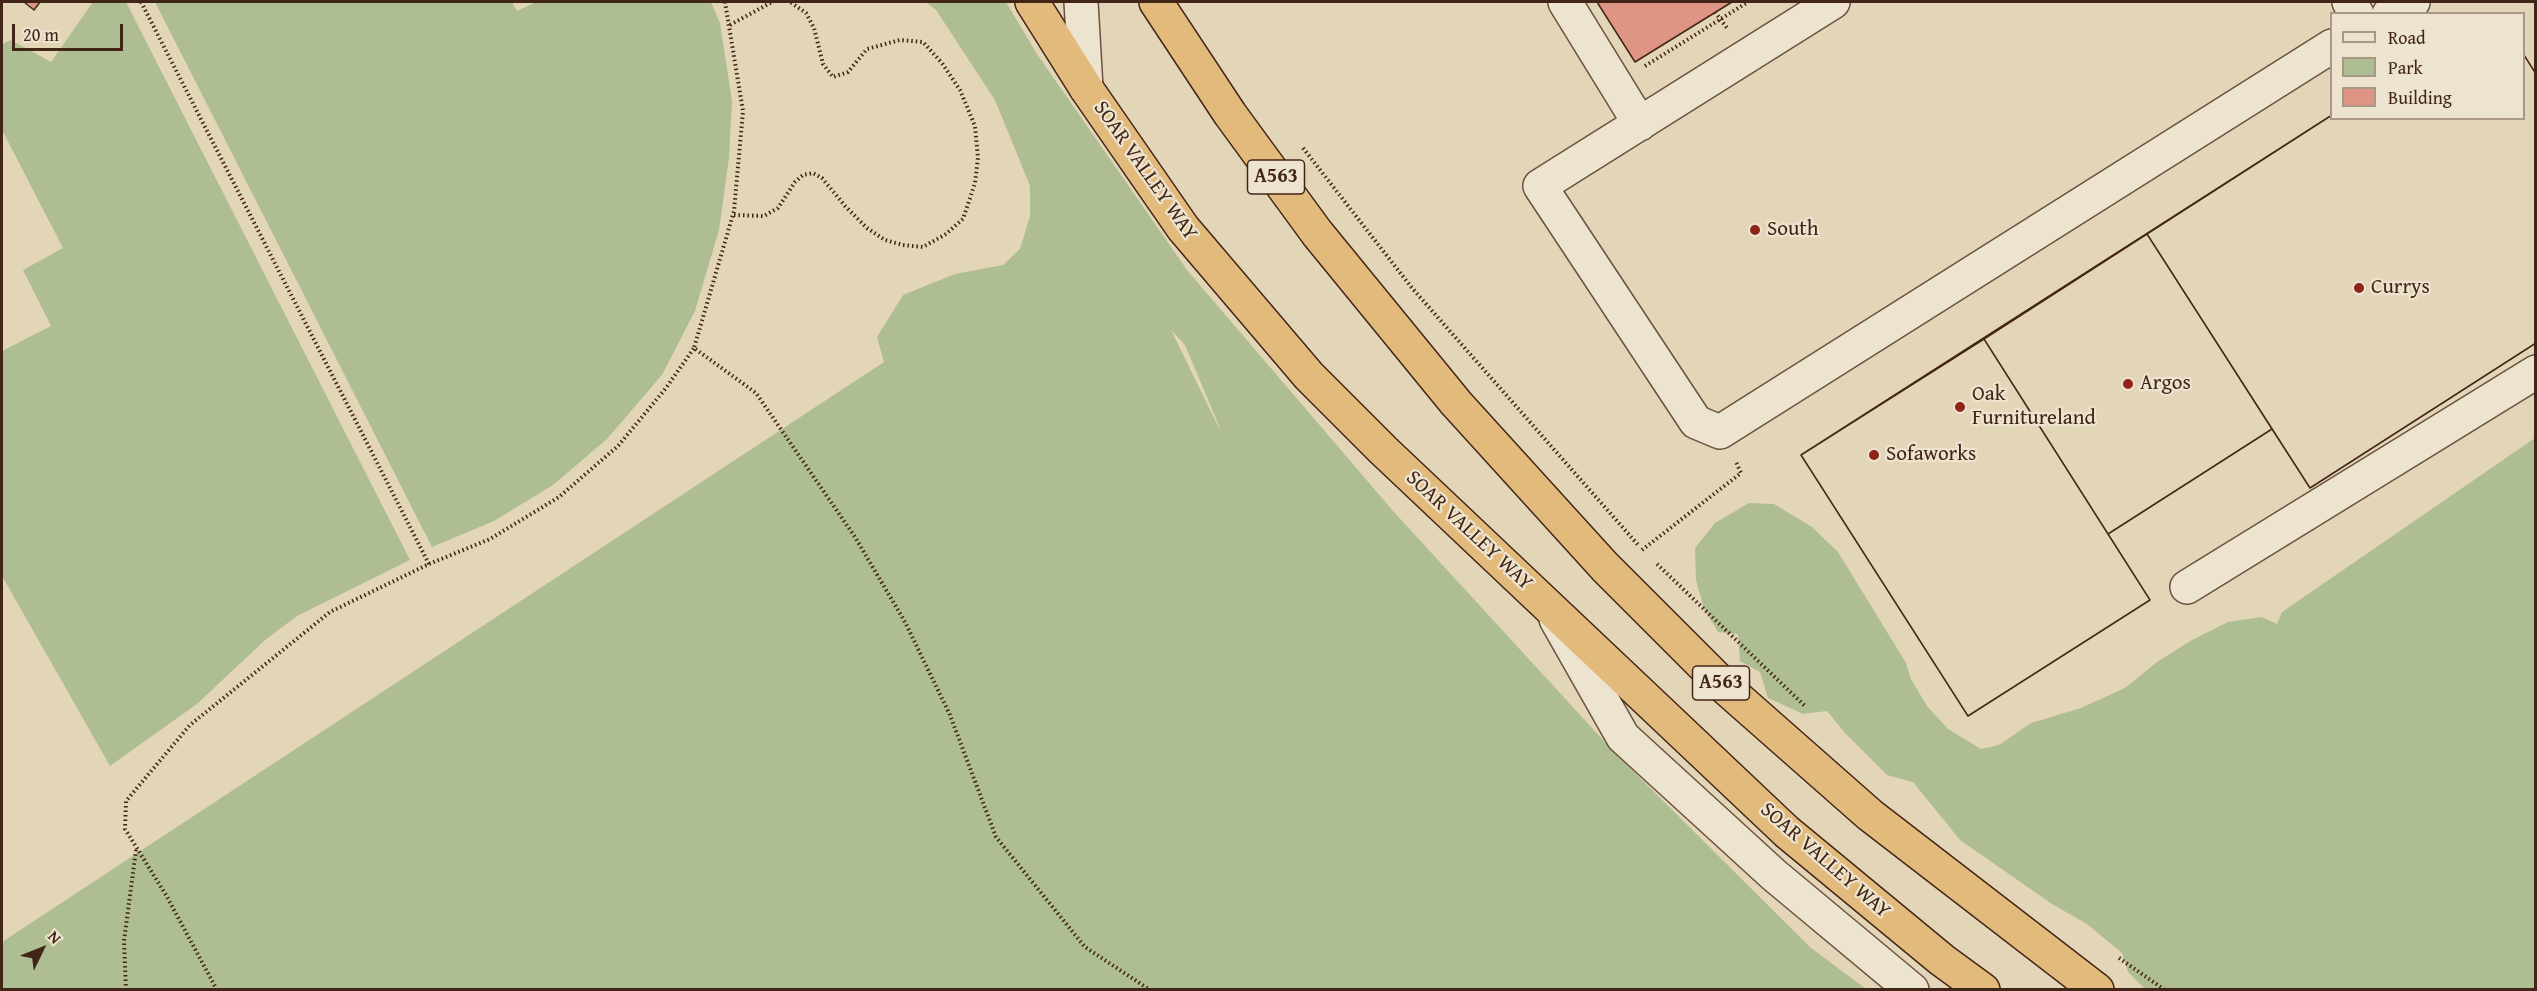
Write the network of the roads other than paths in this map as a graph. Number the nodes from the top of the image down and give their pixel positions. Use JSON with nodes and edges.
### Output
{"nodes":[{"id":1,"x":1032,"y":2,"type":"edge"},
{"id":2,"x":1081,"y":2,"type":"edge"},
{"id":3,"x":1565,"y":2,"type":"edge"},
{"id":4,"x":1833,"y":2,"type":"edge"},
{"id":5,"x":2413,"y":2,"type":"edge"},
{"id":6,"x":1164,"y":8,"type":"edge"},
{"id":7,"x":2393,"y":12,"type":"edge"},
{"id":8,"x":2330,"y":47,"type":"edge"},
{"id":9,"x":1086,"y":88,"type":"junction"},
{"id":10,"x":1640,"y":124,"type":"junction"},
{"id":11,"x":2535,"y":372,"type":"edge"},
{"id":12,"x":2187,"y":587,"type":"dead end"},
{"id":13,"x":1549,"y":606,"type":"junction"},
{"id":14,"x":1912,"y":990,"type":"edge"},
{"id":15,"x":1983,"y":990,"type":"edge"},
{"id":16,"x":2097,"y":990,"type":"edge"}],
"edges":[{"from":1,"to":9,"type":"highway","name":"SOAR VALLEY WAY","number":"A563"},
{"from":2,"to":9,"type":"street"},
{"from":3,"to":10,"type":"street"},
{"from":4,"to":10,"type":"street"},
{"from":5,"to":7,"type":"street"},
{"from":6,"to":16,"type":"highway","number":"A563"},
{"from":8,"to":10,"type":"street"},
{"from":9,"to":13,"type":"highway","name":"SOAR VALLEY WAY","number":"A563"},
{"from":11,"to":12,"type":"street"},
{"from":13,"to":14,"type":"street"},
{"from":13,"to":15,"type":"highway","name":"SOAR VALLEY WAY","number":"A563"}]}
